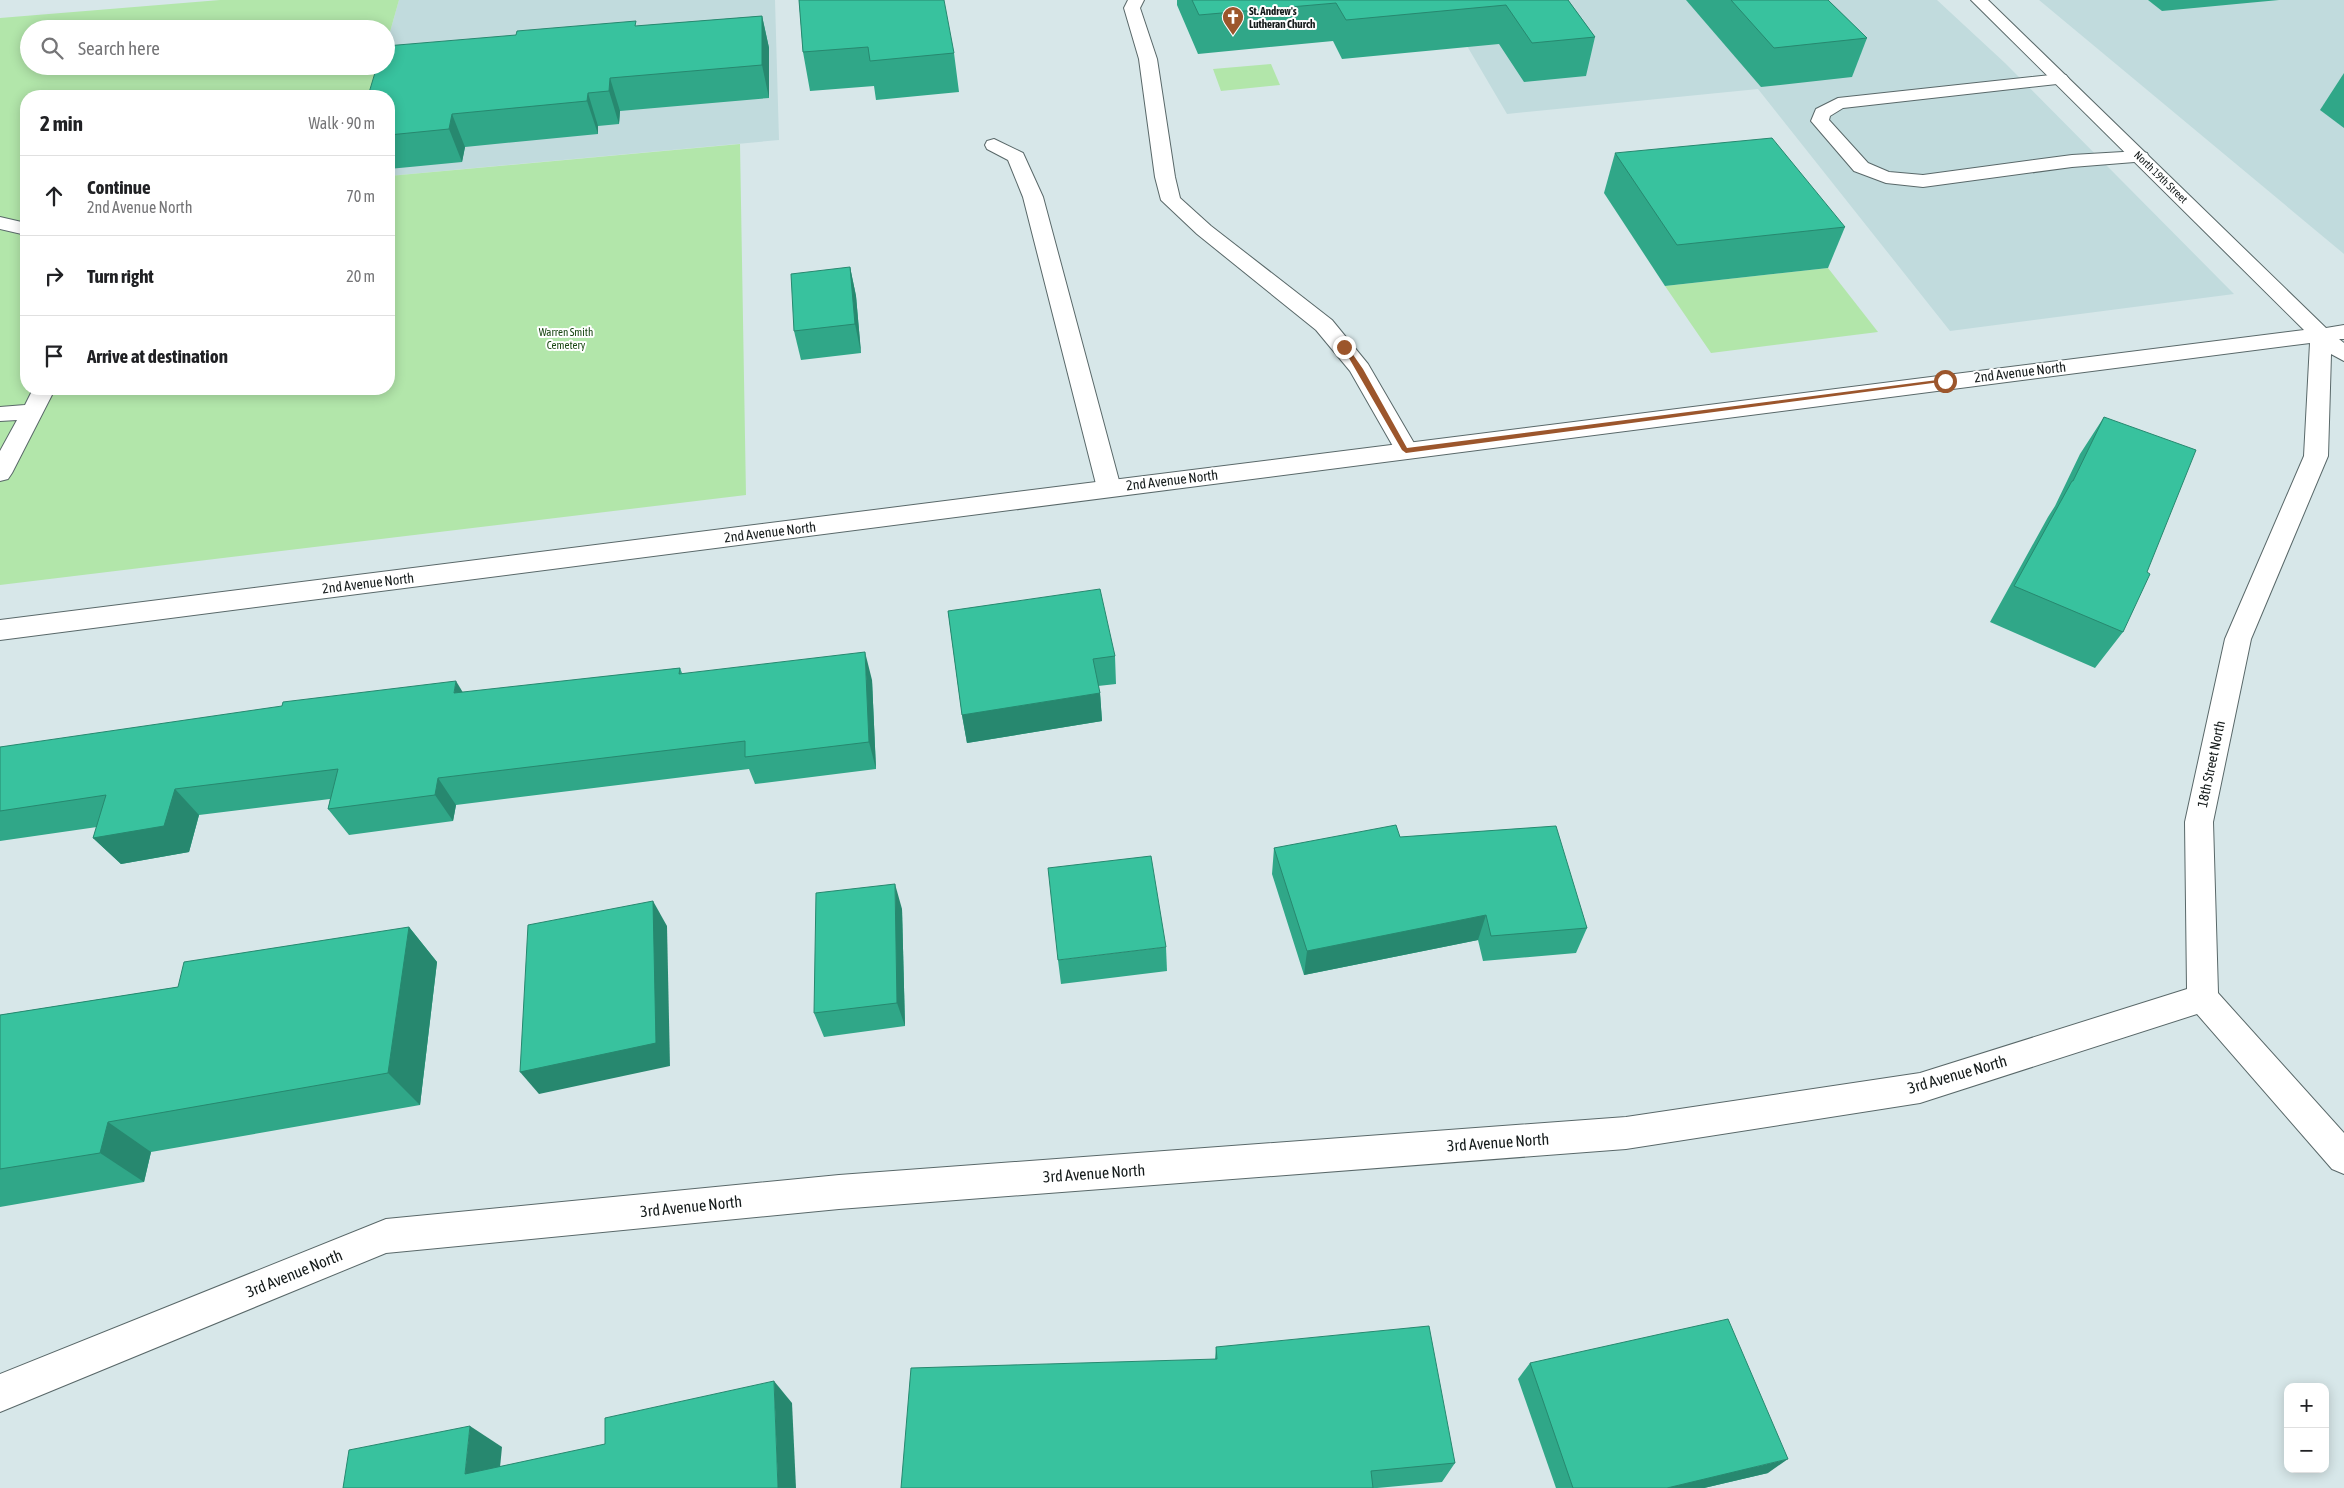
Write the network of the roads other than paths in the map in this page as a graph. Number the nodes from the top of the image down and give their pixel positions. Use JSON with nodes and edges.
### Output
{"nodes":[{"id":1,"x":1136,"y":0,"type":"edge"},
{"id":2,"x":1979,"y":0,"type":"edge"},
{"id":3,"x":2060,"y":79,"type":"junction"},
{"id":4,"x":994,"y":145,"type":"dead end"},
{"id":5,"x":2140,"y":157,"type":"junction"},
{"id":6,"x":0,"y":223,"type":"edge"},
{"id":7,"x":20,"y":228,"type":"edge"},
{"id":8,"x":2333,"y":333,"type":"edge"},
{"id":9,"x":2344,"y":354,"type":"edge"},
{"id":10,"x":41,"y":395,"type":"edge"},
{"id":11,"x":34,"y":411,"type":"junction"},
{"id":12,"x":0,"y":414,"type":"edge"},
{"id":13,"x":1406,"y":450,"type":"junction"},
{"id":14,"x":0,"y":474,"type":"edge"},
{"id":15,"x":1109,"y":488,"type":"junction"},
{"id":16,"x":0,"y":630,"type":"edge"},
{"id":17,"x":2204,"y":998,"type":"junction"},
{"id":18,"x":2344,"y":1158,"type":"edge"},
{"id":19,"x":0,"y":1394,"type":"edge"}],
"edges":[{"from":1,"to":13,"type":"street"},
{"from":2,"to":3,"type":"street","name":"North 19th Street"},
{"from":3,"to":5,"type":"street","name":"North 19th Street"},
{"from":3,"to":5,"type":"street"},
{"from":4,"to":15,"type":"street"},
{"from":5,"to":8,"type":"street","name":"North 19th Street"},
{"from":6,"to":7,"type":"street"},
{"from":8,"to":9,"type":"street","name":"North 19th Street"},
{"from":8,"to":13,"type":"street","name":"2nd Avenue North"},
{"from":8,"to":17,"type":"street","name":"18th Street North"},
{"from":10,"to":11,"type":"street"},
{"from":11,"to":12,"type":"street"},
{"from":11,"to":14,"type":"street"},
{"from":13,"to":15,"type":"street","name":"2nd Avenue North"},
{"from":15,"to":16,"type":"street","name":"2nd Avenue North"},
{"from":17,"to":18,"type":"street"},
{"from":17,"to":19,"type":"street","name":"3rd Avenue North"}]}
